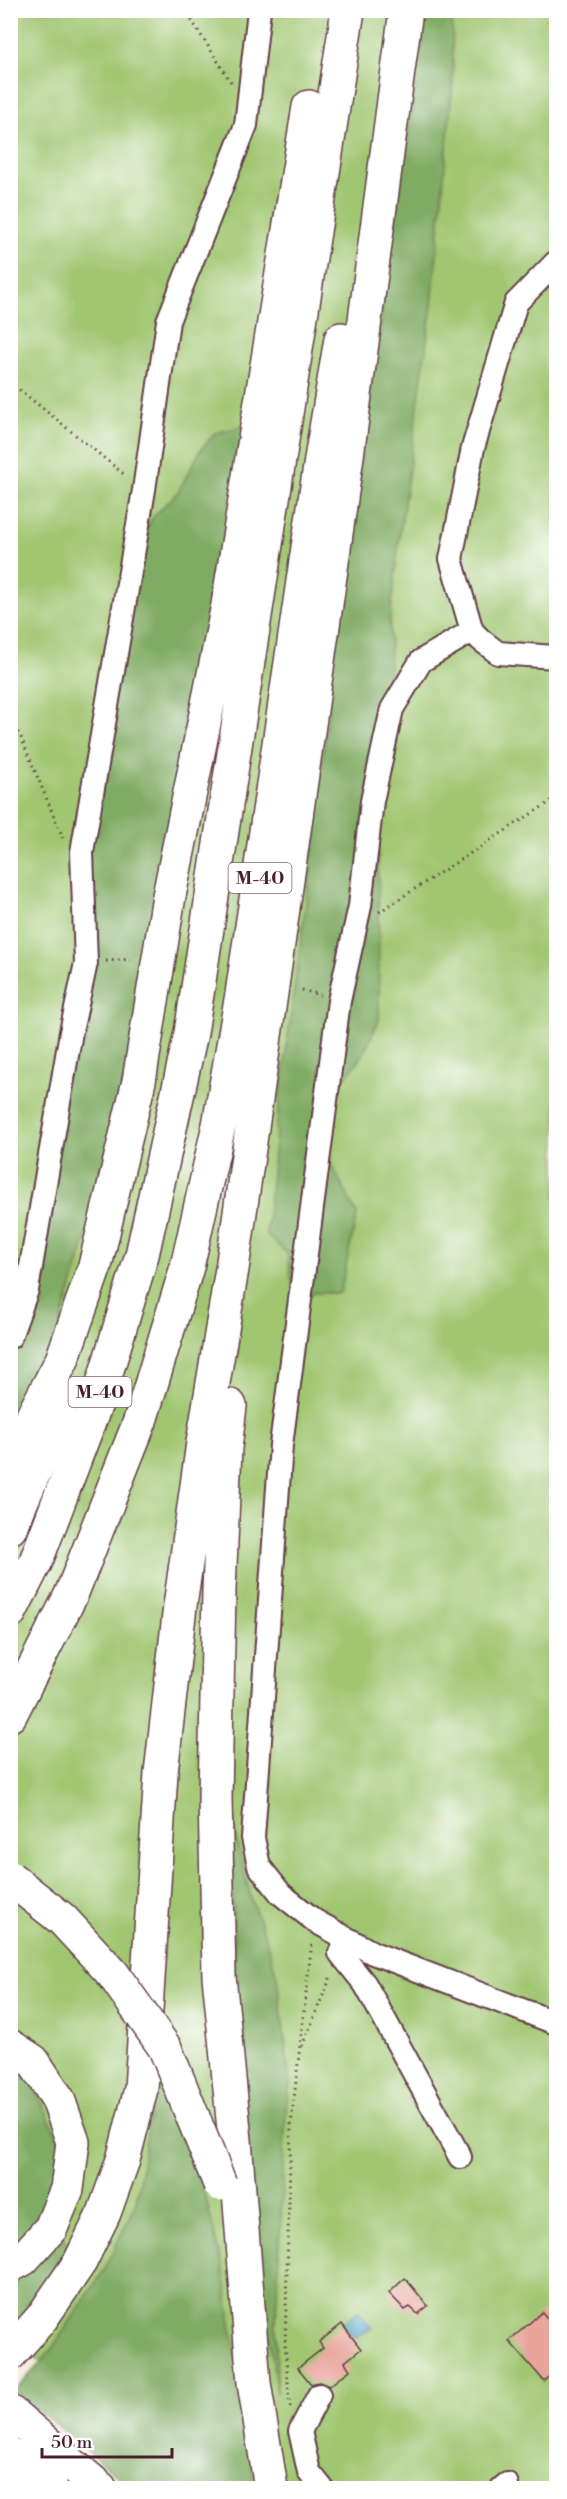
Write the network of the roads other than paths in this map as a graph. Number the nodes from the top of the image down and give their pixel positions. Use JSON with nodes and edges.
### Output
{"nodes":[{"id":1,"x":259,"y":10,"type":"edge"},
{"id":2,"x":325,"y":10,"type":"edge"},
{"id":3,"x":348,"y":10,"type":"edge"},
{"id":4,"x":395,"y":10,"type":"edge"},
{"id":5,"x":406,"y":10,"type":"edge"},
{"id":6,"x":556,"y":262,"type":"edge"},
{"id":7,"x":472,"y":631,"type":"junction"},
{"id":8,"x":556,"y":657,"type":"edge"},
{"id":9,"x":316,"y":665,"type":"junction"},
{"id":10,"x":192,"y":786,"type":"junction"},
{"id":11,"x":10,"y":1337,"type":"edge"},
{"id":12,"x":10,"y":1453,"type":"edge"},
{"id":13,"x":10,"y":1528,"type":"edge"},
{"id":14,"x":10,"y":1612,"type":"edge"},
{"id":15,"x":10,"y":1715,"type":"edge"},
{"id":16,"x":10,"y":1878,"type":"edge"},
{"id":17,"x":343,"y":1946,"type":"junction"},
{"id":18,"x":556,"y":2023,"type":"edge"},
{"id":19,"x":10,"y":2046,"type":"edge"},
{"id":20,"x":460,"y":2157,"type":"dead end"},
{"id":21,"x":10,"y":2266,"type":"edge"},
{"id":22,"x":250,"y":2332,"type":"junction"},
{"id":23,"x":10,"y":2354,"type":"edge"},
{"id":24,"x":319,"y":2395,"type":"dead end"},
{"id":25,"x":10,"y":2412,"type":"edge"},
{"id":26,"x":100,"y":2488,"type":"edge"},
{"id":27,"x":271,"y":2488,"type":"edge"},
{"id":28,"x":322,"y":2488,"type":"edge"}],
"edges":[{"from":1,"to":11,"type":"street"},
{"from":2,"to":10,"type":"highway"},
{"from":3,"to":14,"type":"highway","number":"M-40"},
{"from":4,"to":15,"type":"highway","number":"M-40"},
{"from":5,"to":9,"type":"highway"},
{"from":6,"to":7,"type":"street"},
{"from":7,"to":8,"type":"street"},
{"from":7,"to":17,"type":"street"},
{"from":9,"to":22,"type":"highway"},
{"from":9,"to":23,"type":"highway"},
{"from":10,"to":12,"type":"highway"},
{"from":10,"to":13,"type":"highway"},
{"from":16,"to":22,"type":"highway","bridge":true},
{"from":17,"to":18,"type":"street"},
{"from":17,"to":20,"type":"street"},
{"from":19,"to":21,"type":"highway"},
{"from":22,"to":27,"type":"highway"},
{"from":24,"to":28,"type":"street"},
{"from":25,"to":26,"type":"highway"}]}
